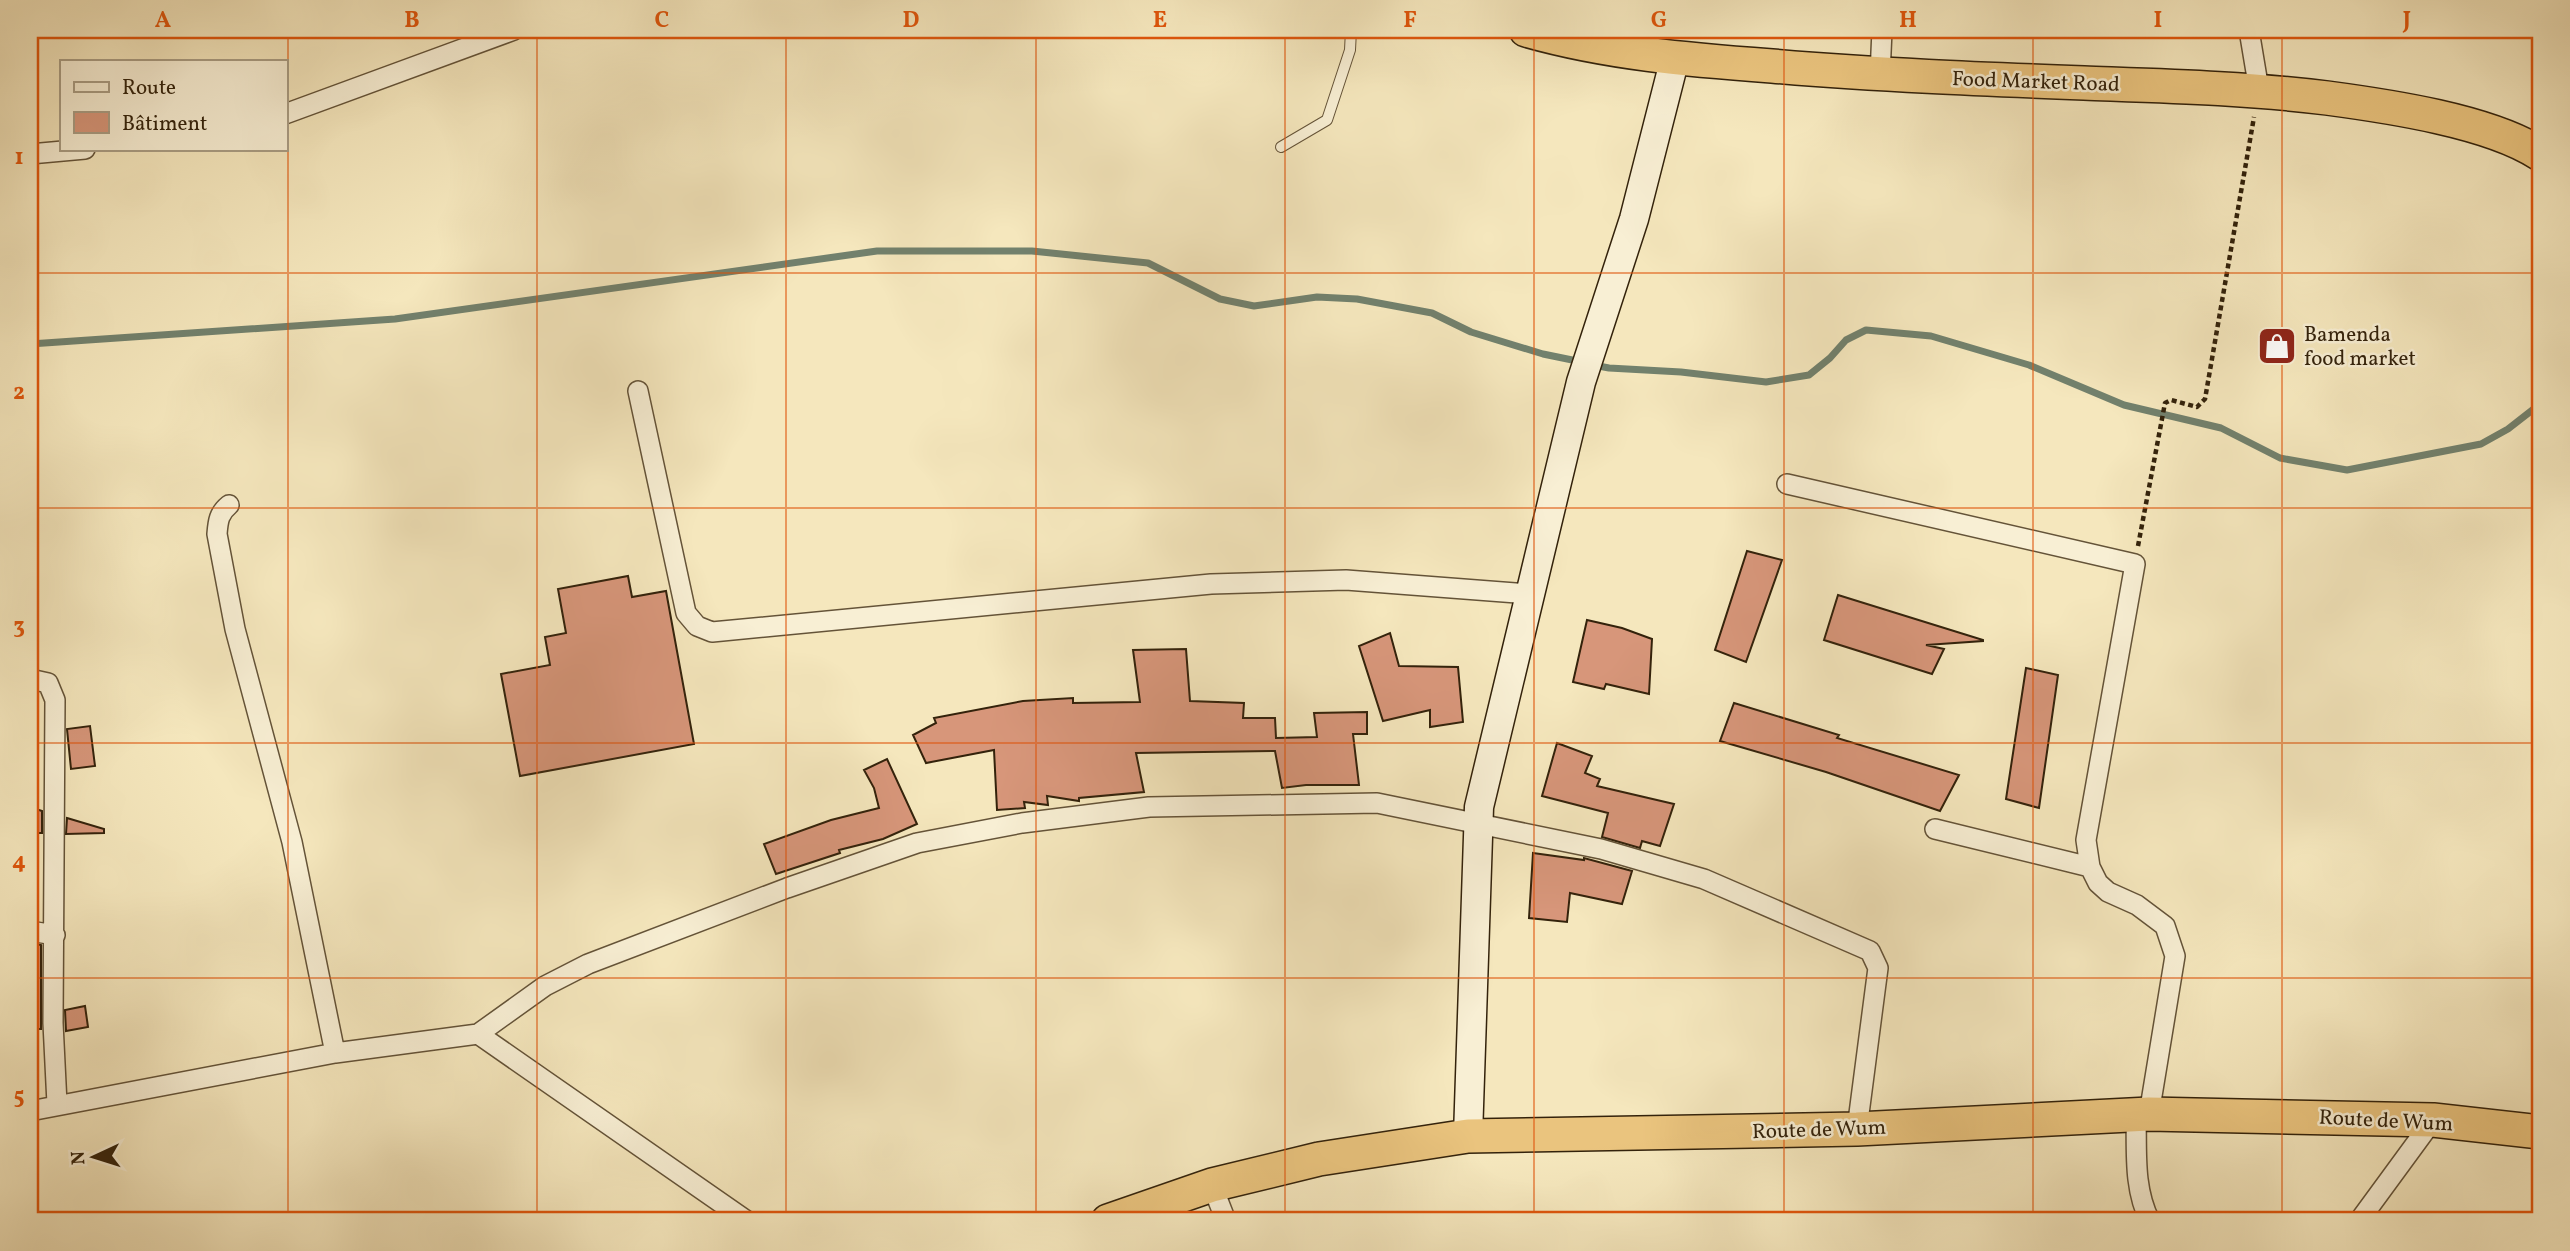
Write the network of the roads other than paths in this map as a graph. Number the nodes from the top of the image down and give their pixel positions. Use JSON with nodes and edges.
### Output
{"nodes":[{"id":1,"x":514,"y":30,"type":"edge"},
{"id":2,"x":1351,"y":30,"type":"edge"},
{"id":3,"x":1882,"y":30,"type":"edge"},
{"id":4,"x":2249,"y":30,"type":"edge"},
{"id":5,"x":1543,"y":32,"type":"edge"},
{"id":6,"x":1675,"y":58,"type":"junction"},
{"id":7,"x":1880,"y":75,"type":"junction"},
{"id":8,"x":2259,"y":90,"type":"junction"},
{"id":9,"x":287,"y":113,"type":"edge"},
{"id":10,"x":1281,"y":147,"type":"dead end"},
{"id":11,"x":74,"y":150,"type":"edge"},
{"id":12,"x":30,"y":154,"type":"edge"},
{"id":13,"x":2540,"y":155,"type":"edge"},
{"id":14,"x":638,"y":391,"type":"dead end"},
{"id":15,"x":1787,"y":484,"type":"dead end"},
{"id":16,"x":229,"y":505,"type":"dead end"},
{"id":17,"x":1529,"y":594,"type":"junction"},
{"id":18,"x":30,"y":679,"type":"edge"},
{"id":19,"x":1478,"y":824,"type":"junction"},
{"id":20,"x":1935,"y":829,"type":"dead end"},
{"id":21,"x":2090,"y":867,"type":"junction"},
{"id":22,"x":30,"y":932,"type":"edge"},
{"id":23,"x":55,"y":935,"type":"junction"},
{"id":24,"x":478,"y":1034,"type":"junction"},
{"id":25,"x":335,"y":1053,"type":"junction"},
{"id":26,"x":57,"y":1104,"type":"junction"},
{"id":27,"x":30,"y":1111,"type":"edge"},
{"id":28,"x":2143,"y":1114,"type":"junction"},
{"id":29,"x":2433,"y":1120,"type":"junction"},
{"id":30,"x":1857,"y":1129,"type":"junction"},
{"id":31,"x":2540,"y":1132,"type":"edge"},
{"id":32,"x":1468,"y":1136,"type":"junction"},
{"id":33,"x":1212,"y":1185,"type":"junction"},
{"id":34,"x":747,"y":1221,"type":"edge"},
{"id":35,"x":1108,"y":1221,"type":"edge"},
{"id":36,"x":1226,"y":1221,"type":"edge"},
{"id":37,"x":2150,"y":1221,"type":"edge"},
{"id":38,"x":2359,"y":1221,"type":"edge"}],
"edges":[{"from":1,"to":9,"type":"street"},
{"from":2,"to":10,"type":"lane"},
{"from":3,"to":7,"type":"street"},
{"from":4,"to":8,"type":"street"},
{"from":5,"to":6,"type":"highway","name":"Food Market Road"},
{"from":6,"to":7,"type":"highway","name":"Food Market Road"},
{"from":6,"to":17,"type":"main road"},
{"from":7,"to":8,"type":"highway","name":"Food Market Road"},
{"from":8,"to":13,"type":"highway","name":"Food Market Road"},
{"from":11,"to":12,"type":"street"},
{"from":14,"to":17,"type":"street"},
{"from":15,"to":21,"type":"street"},
{"from":16,"to":25,"type":"street"},
{"from":17,"to":19,"type":"main road"},
{"from":18,"to":23,"type":"street"},
{"from":19,"to":24,"type":"street"},
{"from":19,"to":30,"type":"street"},
{"from":19,"to":32,"type":"main road"},
{"from":20,"to":21,"type":"street"},
{"from":21,"to":28,"type":"street"},
{"from":22,"to":23,"type":"street"},
{"from":23,"to":26,"type":"street"},
{"from":24,"to":25,"type":"street"},
{"from":24,"to":34,"type":"street"},
{"from":25,"to":26,"type":"street"},
{"from":26,"to":27,"type":"street"},
{"from":28,"to":29,"type":"highway","name":"Route de Wum"},
{"from":28,"to":30,"type":"highway","name":"Route de Wum"},
{"from":28,"to":37,"type":"street"},
{"from":29,"to":31,"type":"highway","name":"Route de Wum"},
{"from":29,"to":38,"type":"street"},
{"from":30,"to":32,"type":"highway","name":"Route de Wum"},
{"from":32,"to":33,"type":"highway","name":"Route de Wum"},
{"from":33,"to":35,"type":"highway","name":"Route de Wum"},
{"from":33,"to":36,"type":"street"}]}
